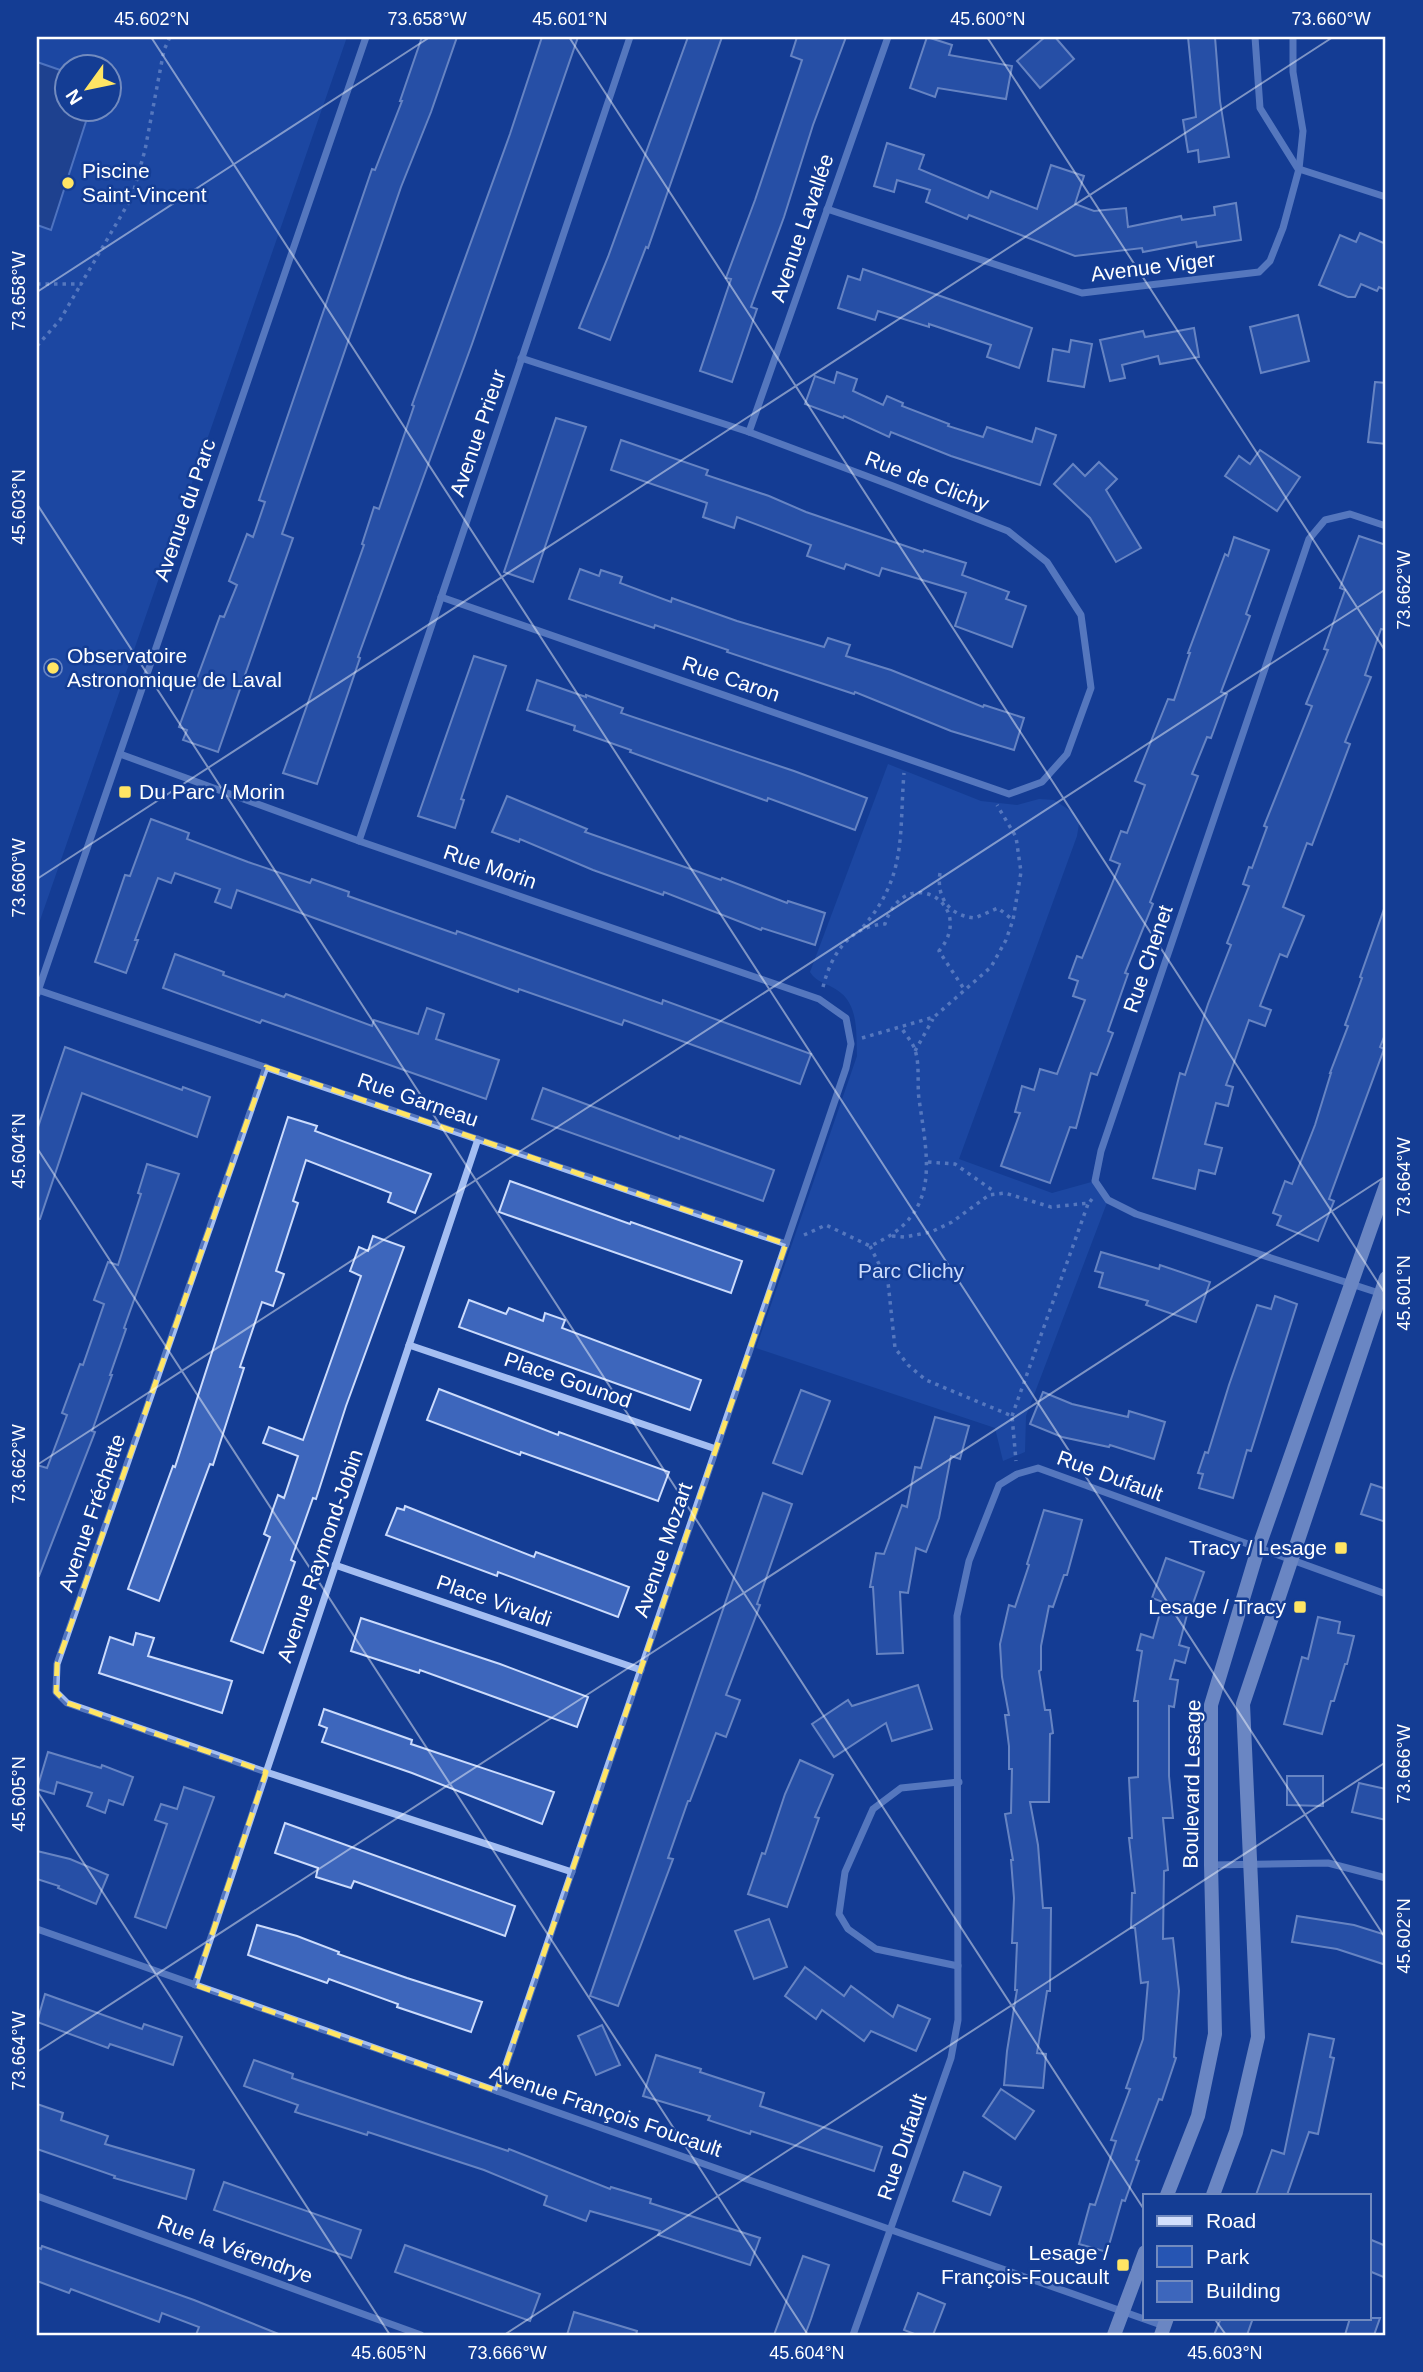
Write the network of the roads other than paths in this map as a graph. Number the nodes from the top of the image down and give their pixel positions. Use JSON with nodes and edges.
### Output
{"nodes":[{"id":1,"x":366,"y":37,"type":"edge"},
{"id":2,"x":630,"y":37,"type":"edge"},
{"id":3,"x":888,"y":37,"type":"edge"},
{"id":4,"x":1255,"y":37,"type":"edge"},
{"id":5,"x":1293,"y":37,"type":"edge"},
{"id":6,"x":1298,"y":169,"type":"junction"},
{"id":7,"x":1386,"y":197,"type":"edge"},
{"id":8,"x":827,"y":209,"type":"junction"},
{"id":9,"x":521,"y":358,"type":"junction"},
{"id":10,"x":748,"y":432,"type":"junction"},
{"id":11,"x":1386,"y":526,"type":"edge"},
{"id":12,"x":441,"y":597,"type":"junction"},
{"id":13,"x":120,"y":754,"type":"junction"},
{"id":14,"x":1009,"y":793,"type":"joint"},
{"id":15,"x":359,"y":841,"type":"junction"},
{"id":16,"x":38,"y":992,"type":"edge"},
{"id":17,"x":846,"y":1018,"type":"joint"},
{"id":18,"x":266,"y":1067,"type":"junction"},
{"id":19,"x":478,"y":1139,"type":"junction"},
{"id":20,"x":1386,"y":1185,"type":"edge"},
{"id":21,"x":786,"y":1244,"type":"junction"},
{"id":22,"x":1386,"y":1278,"type":"edge"},
{"id":23,"x":1351,"y":1282,"type":"junction"},
{"id":24,"x":1384,"y":1295,"type":"edge"},
{"id":25,"x":409,"y":1345,"type":"junction"},
{"id":26,"x":716,"y":1449,"type":"junction"},
{"id":27,"x":1258,"y":1549,"type":"junction"},
{"id":28,"x":1292,"y":1561,"type":"junction"},
{"id":29,"x":335,"y":1565,"type":"junction"},
{"id":30,"x":1386,"y":1594,"type":"edge"},
{"id":31,"x":641,"y":1671,"type":"junction"},
{"id":32,"x":266,"y":1772,"type":"junction"},
{"id":33,"x":959,"y":1782,"type":"junction"},
{"id":34,"x":1250,"y":1863,"type":"junction"},
{"id":35,"x":1211,"y":1865,"type":"junction"},
{"id":36,"x":572,"y":1872,"type":"junction"},
{"id":37,"x":1386,"y":1878,"type":"edge"},
{"id":38,"x":37,"y":1929,"type":"edge"},
{"id":39,"x":958,"y":1966,"type":"junction"},
{"id":40,"x":195,"y":1985,"type":"junction"},
{"id":41,"x":497,"y":2091,"type":"junction"},
{"id":42,"x":1167,"y":2194,"type":"edge"},
{"id":43,"x":1213,"y":2194,"type":"edge"},
{"id":44,"x":37,"y":2196,"type":"edge"},
{"id":45,"x":892,"y":2230,"type":"junction"},
{"id":46,"x":1143,"y":2257,"type":"edge"},
{"id":47,"x":1122,"y":2312,"type":"junction"},
{"id":48,"x":1143,"y":2319,"type":"edge"},
{"id":49,"x":1146,"y":2320,"type":"edge"},
{"id":50,"x":1164,"y":2326,"type":"edge"},
{"id":51,"x":421,"y":2335,"type":"edge"},
{"id":52,"x":853,"y":2335,"type":"edge"},
{"id":53,"x":1114,"y":2335,"type":"edge"}],
"edges":[{"from":1,"to":13,"type":"street","name":"Avenue du Parc"},
{"from":2,"to":9,"type":"street","name":"Avenue Prieur"},
{"from":3,"to":8,"type":"street","name":"Avenue Lavallée"},
{"from":4,"to":6,"type":"street"},
{"from":5,"to":6,"type":"street"},
{"from":6,"to":7,"type":"street"},
{"from":6,"to":8,"type":"street","name":"Avenue Viger"},
{"from":8,"to":10,"type":"street","name":"Avenue Lavallée"},
{"from":9,"to":10,"type":"street","name":"Rue de Clichy"},
{"from":9,"to":12,"type":"street","name":"Avenue Prieur"},
{"from":10,"to":14,"type":"street","name":"Rue de Clichy"},
{"from":11,"to":23,"type":"street","name":"Rue Chenet"},
{"from":12,"to":14,"type":"street","name":"Rue Caron"},
{"from":12,"to":15,"type":"street","name":"Avenue Prieur"},
{"from":13,"to":15,"type":"street","name":"Rue Morin"},
{"from":13,"to":16,"type":"street","name":"Avenue du Parc"},
{"from":15,"to":17,"type":"street","name":"Rue Morin"},
{"from":16,"to":18,"type":"street","name":"Rue Garneau"},
{"from":17,"to":21,"type":"street","name":"Avenue Mozart"},
{"from":18,"to":19,"type":"street","name":"Rue Garneau"},
{"from":18,"to":32,"type":"street","name":"Avenue Fréchette"},
{"from":19,"to":21,"type":"street","name":"Rue Garneau"},
{"from":19,"to":25,"type":"street","name":"Avenue Raymond-Jobin"},
{"from":20,"to":23,"type":"street","name":"Boulevard Lesage"},
{"from":21,"to":26,"type":"street","name":"Avenue Mozart"},
{"from":22,"to":24,"type":"street"},
{"from":23,"to":24,"type":"street"},
{"from":23,"to":27,"type":"street","name":"Boulevard Lesage"},
{"from":24,"to":28,"type":"street"},
{"from":25,"to":26,"type":"street","name":"Place Gounod"},
{"from":25,"to":29,"type":"street","name":"Avenue Raymond-Jobin"},
{"from":26,"to":31,"type":"street","name":"Avenue Mozart"},
{"from":27,"to":28,"type":"street","name":"Rue Dufault"},
{"from":27,"to":33,"type":"street","name":"Rue Dufault"},
{"from":27,"to":35,"type":"street","name":"Boulevard Lesage"},
{"from":28,"to":30,"type":"street","name":"Rue Dufault"},
{"from":28,"to":34,"type":"street"},
{"from":29,"to":31,"type":"street","name":"Place Vivaldi"},
{"from":29,"to":32,"type":"street","name":"Avenue Raymond-Jobin"},
{"from":31,"to":36,"type":"street","name":"Avenue Mozart"},
{"from":32,"to":36,"type":"street","name":"Avenue Fréchette"},
{"from":32,"to":40,"type":"street","name":"Avenue Raymond-Jobin"},
{"from":33,"to":39,"type":"street","name":"Rue Dufault"},
{"from":33,"to":39,"type":"street"},
{"from":34,"to":35,"type":"street"},
{"from":34,"to":37,"type":"street"},
{"from":34,"to":43,"type":"street"},
{"from":35,"to":42,"type":"street","name":"Boulevard Lesage"},
{"from":36,"to":41,"type":"street","name":"Avenue Mozart"},
{"from":38,"to":40,"type":"street","name":"Avenue François Foucault"},
{"from":39,"to":45,"type":"street","name":"Rue Dufault"},
{"from":40,"to":41,"type":"street","name":"Avenue François Foucault"},
{"from":41,"to":45,"type":"street","name":"Avenue François Foucault"},
{"from":44,"to":51,"type":"street","name":"Rue la Vérendrye"},
{"from":45,"to":47,"type":"street","name":"Avenue François Foucault"},
{"from":45,"to":52,"type":"street","name":"Rue Dufault"},
{"from":46,"to":47,"type":"street"},
{"from":47,"to":48,"type":"street","name":"Avenue François Foucault"},
{"from":47,"to":53,"type":"street"},
{"from":49,"to":50,"type":"street","name":"Avenue François Foucault"}]}
